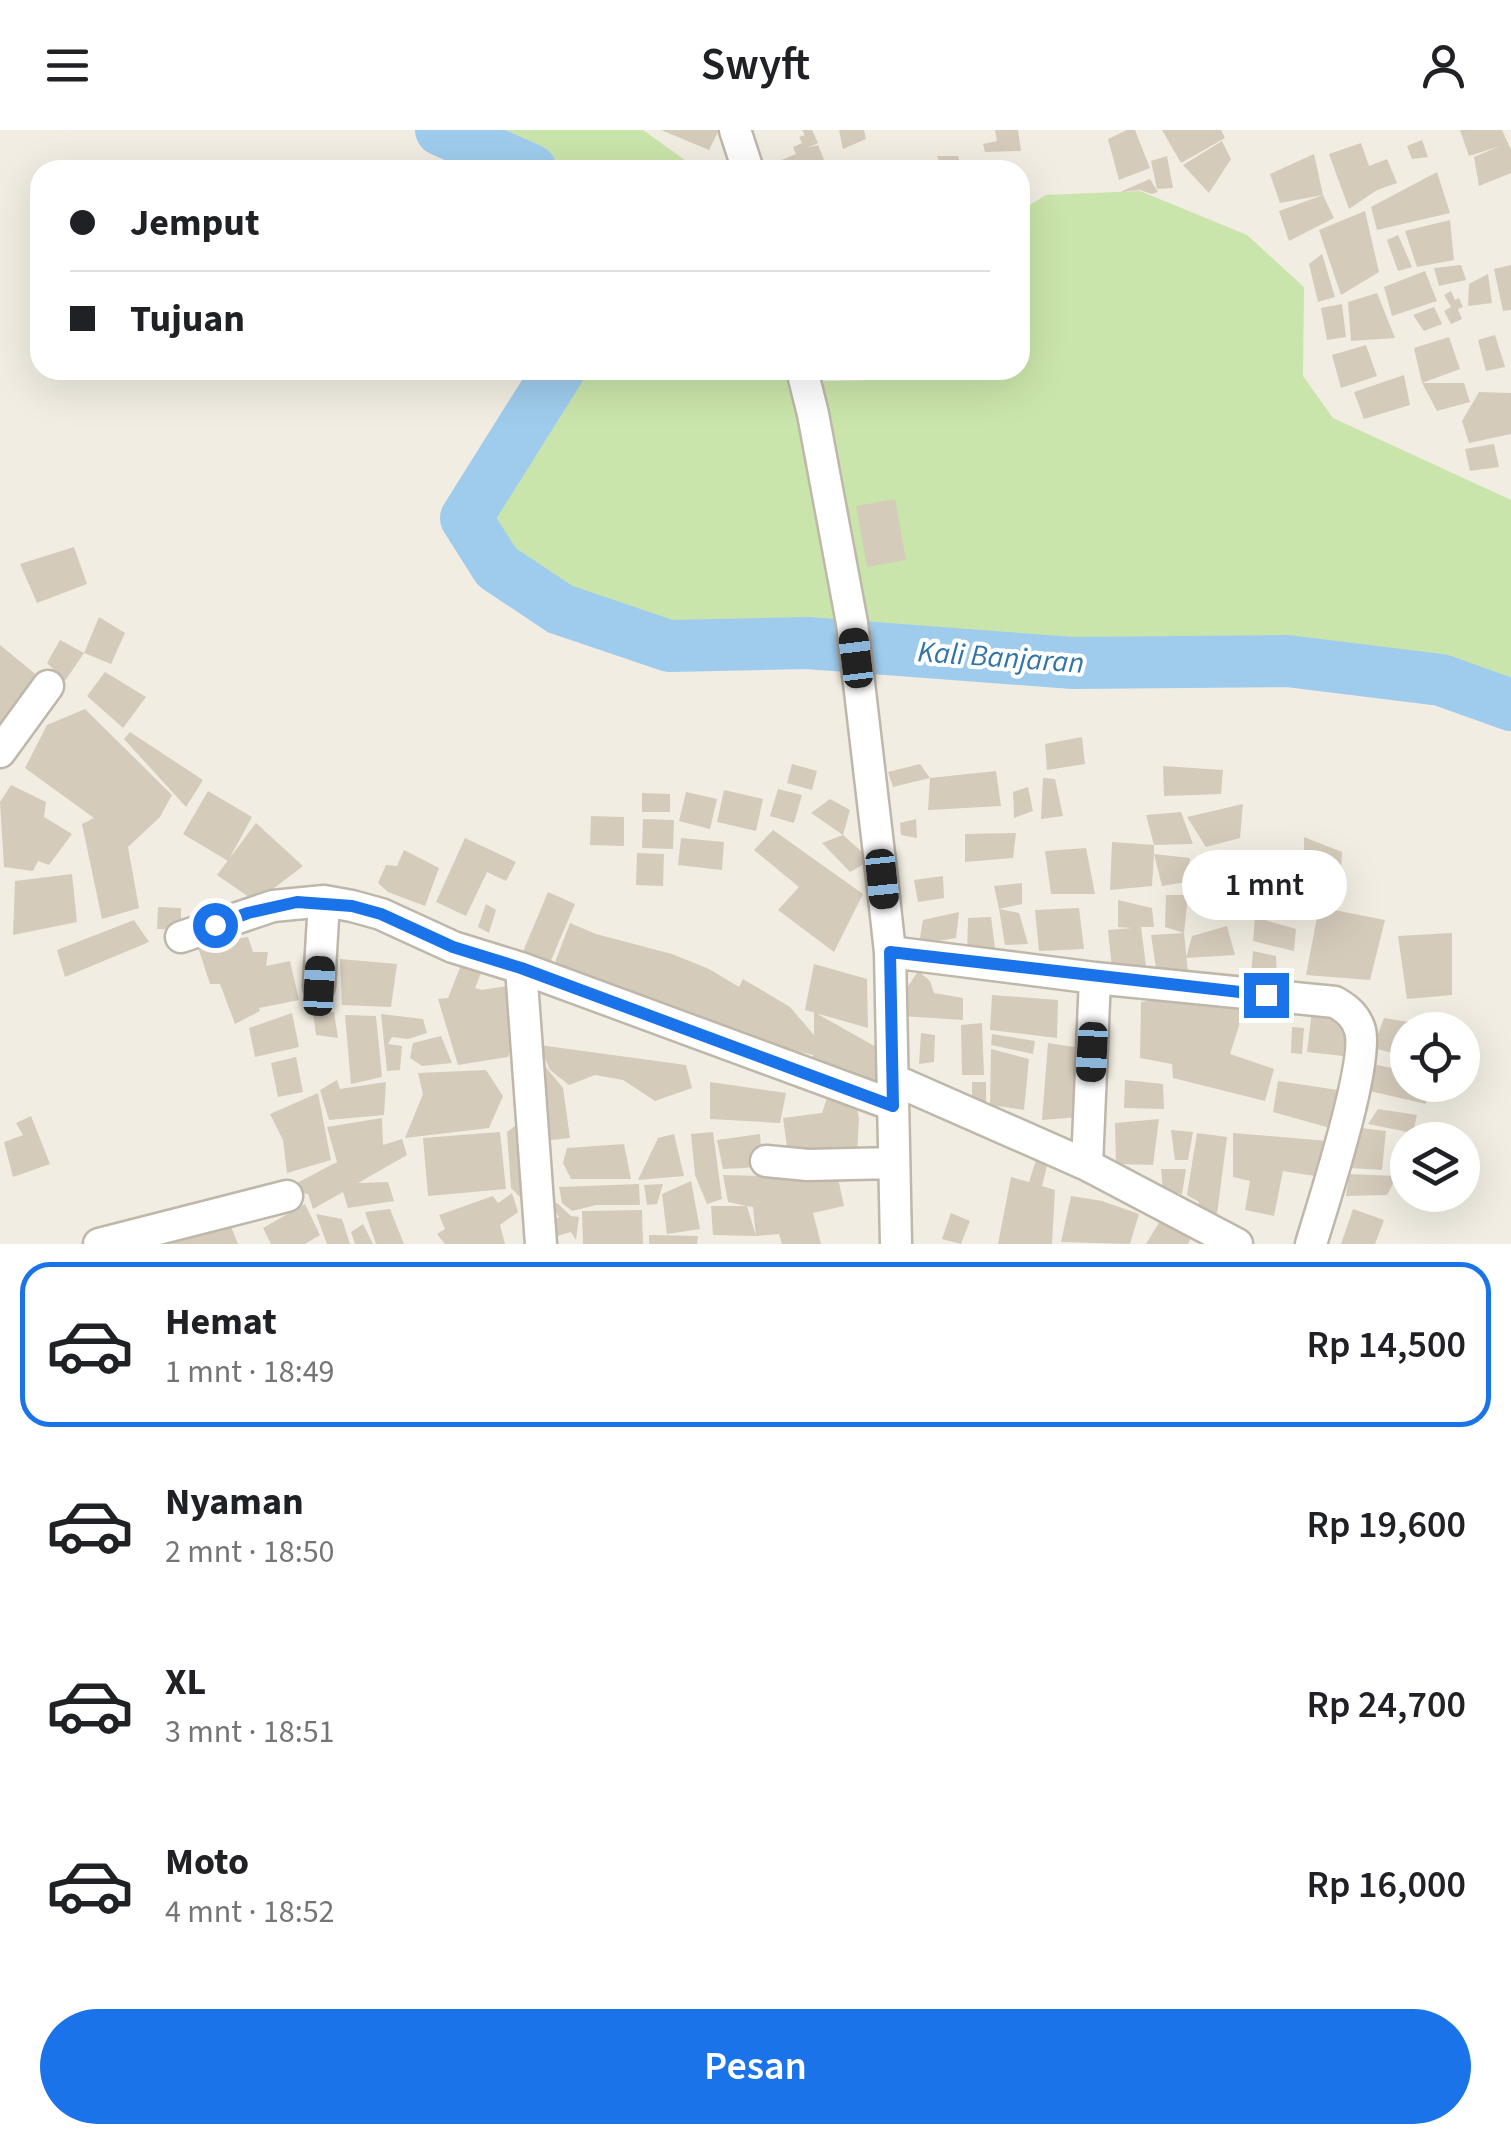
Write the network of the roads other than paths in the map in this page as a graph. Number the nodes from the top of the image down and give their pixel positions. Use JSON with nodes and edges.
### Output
{"nodes":[{"id":1,"x":735,"y":130,"type":"edge"},
{"id":2,"x":745,"y":160,"type":"edge"},
{"id":3,"x":804,"y":380,"type":"edge"},
{"id":4,"x":48,"y":686,"type":"dead end"},
{"id":5,"x":0,"y":752,"type":"edge"},
{"id":6,"x":324,"y":902,"type":"junction"},
{"id":7,"x":181,"y":937,"type":"dead end"},
{"id":8,"x":890,"y":952,"type":"junction"},
{"id":9,"x":521,"y":968,"type":"junction"},
{"id":10,"x":1095,"y":978,"type":"junction"},
{"id":11,"x":319,"y":986,"type":"dead end"},
{"id":12,"x":893,"y":1093,"type":"junction"},
{"id":13,"x":766,"y":1161,"type":"dead end"},
{"id":14,"x":894,"y":1163,"type":"junction"},
{"id":15,"x":1088,"y":1165,"type":"junction"},
{"id":16,"x":287,"y":1196,"type":"dead end"},
{"id":17,"x":99,"y":1244,"type":"edge"},
{"id":18,"x":541,"y":1244,"type":"edge"},
{"id":19,"x":896,"y":1244,"type":"edge"},
{"id":20,"x":1237,"y":1244,"type":"edge"},
{"id":21,"x":1311,"y":1244,"type":"edge"}],
"edges":[{"from":1,"to":2,"type":"street"},
{"from":3,"to":8,"type":"street"},
{"from":4,"to":5,"type":"street"},
{"from":6,"to":7,"type":"street"},
{"from":6,"to":9,"type":"street"},
{"from":6,"to":11,"type":"street"},
{"from":8,"to":10,"type":"street"},
{"from":8,"to":12,"type":"street"},
{"from":9,"to":12,"type":"street"},
{"from":9,"to":18,"type":"street"},
{"from":10,"to":15,"type":"street"},
{"from":10,"to":21,"type":"street"},
{"from":12,"to":14,"type":"street"},
{"from":12,"to":15,"type":"street"},
{"from":13,"to":14,"type":"street"},
{"from":14,"to":19,"type":"street"},
{"from":15,"to":20,"type":"street"},
{"from":16,"to":17,"type":"street"}]}
